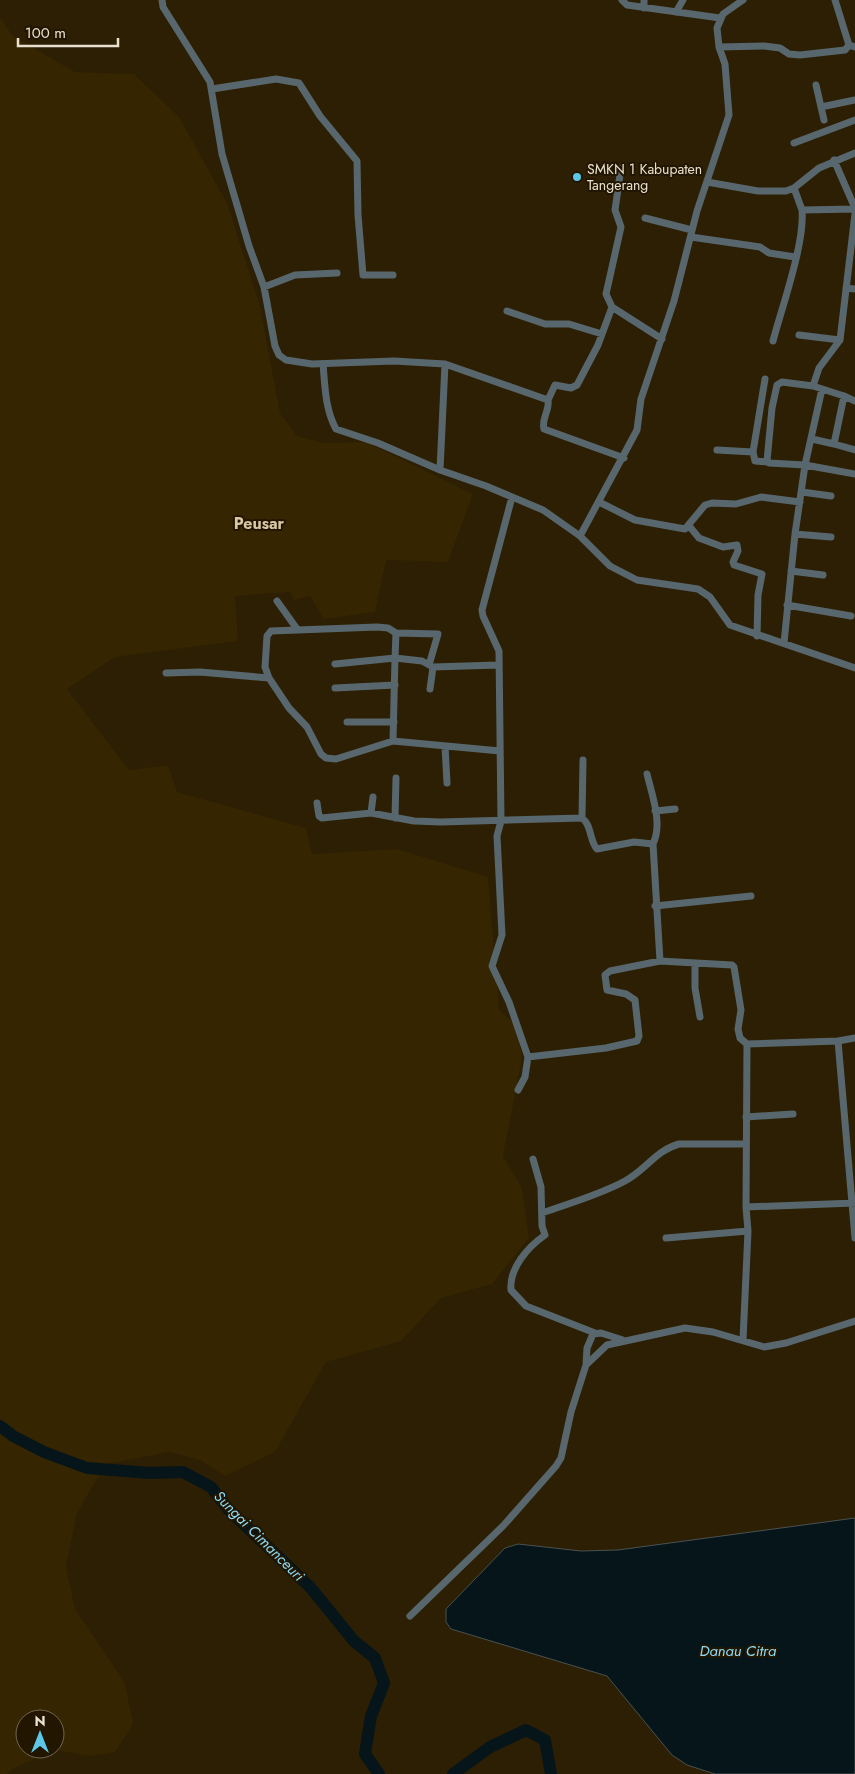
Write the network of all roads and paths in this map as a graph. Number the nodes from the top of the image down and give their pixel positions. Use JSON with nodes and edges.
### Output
{"nodes":[{"id":1,"x":162,"y":0,"type":"edge"},
{"id":2,"x":622,"y":0,"type":"edge"},
{"id":3,"x":644,"y":0,"type":"edge"},
{"id":4,"x":683,"y":0,"type":"edge"},
{"id":5,"x":743,"y":0,"type":"edge"},
{"id":6,"x":835,"y":0,"type":"edge"},
{"id":7,"x":644,"y":8,"type":"junction"},
{"id":8,"x":676,"y":12,"type":"junction"},
{"id":9,"x":720,"y":18,"type":"junction"},
{"id":10,"x":852,"y":46,"type":"edge"},
{"id":11,"x":720,"y":47,"type":"junction"},
{"id":12,"x":816,"y":85,"type":"dead end"},
{"id":13,"x":212,"y":89,"type":"junction"},
{"id":14,"x":855,"y":100,"type":"edge"},
{"id":15,"x":820,"y":107,"type":"junction"},
{"id":16,"x":824,"y":120,"type":"dead end"},
{"id":17,"x":855,"y":120,"type":"edge"},
{"id":18,"x":794,"y":143,"type":"dead end"},
{"id":19,"x":855,"y":153,"type":"edge"},
{"id":20,"x":834,"y":160,"type":"junction"},
{"id":21,"x":621,"y":168,"type":"dead end"},
{"id":22,"x":707,"y":182,"type":"junction"},
{"id":23,"x":794,"y":188,"type":"junction"},
{"id":24,"x":855,"y":209,"type":"edge"},
{"id":25,"x":802,"y":210,"type":"junction"},
{"id":26,"x":855,"y":214,"type":"edge"},
{"id":27,"x":645,"y":218,"type":"dead end"},
{"id":28,"x":691,"y":233,"type":"junction"},
{"id":29,"x":795,"y":257,"type":"junction"},
{"id":30,"x":337,"y":273,"type":"dead end"},
{"id":31,"x":393,"y":275,"type":"dead end"},
{"id":32,"x":264,"y":287,"type":"junction"},
{"id":33,"x":846,"y":288,"type":"junction"},
{"id":34,"x":855,"y":289,"type":"edge"},
{"id":35,"x":612,"y":307,"type":"junction"},
{"id":36,"x":507,"y":311,"type":"dead end"},
{"id":37,"x":602,"y":334,"type":"junction"},
{"id":38,"x":799,"y":335,"type":"dead end"},
{"id":39,"x":662,"y":339,"type":"junction"},
{"id":40,"x":840,"y":340,"type":"junction"},
{"id":41,"x":773,"y":341,"type":"dead end"},
{"id":42,"x":323,"y":364,"type":"junction"},
{"id":43,"x":445,"y":364,"type":"junction"},
{"id":44,"x":765,"y":379,"type":"dead end"},
{"id":45,"x":813,"y":386,"type":"junction"},
{"id":46,"x":822,"y":389,"type":"junction"},
{"id":47,"x":844,"y":396,"type":"junction"},
{"id":48,"x":548,"y":400,"type":"junction"},
{"id":49,"x":855,"y":401,"type":"edge"},
{"id":50,"x":812,"y":439,"type":"junction"},
{"id":51,"x":834,"y":444,"type":"junction"},
{"id":52,"x":717,"y":450,"type":"dead end"},
{"id":53,"x":855,"y":450,"type":"edge"},
{"id":54,"x":753,"y":452,"type":"junction"},
{"id":55,"x":624,"y":458,"type":"junction"},
{"id":56,"x":768,"y":462,"type":"junction"},
{"id":57,"x":805,"y":465,"type":"junction"},
{"id":58,"x":440,"y":470,"type":"junction"},
{"id":59,"x":855,"y":474,"type":"edge"},
{"id":60,"x":802,"y":492,"type":"junction"},
{"id":61,"x":831,"y":496,"type":"dead end"},
{"id":62,"x":512,"y":497,"type":"junction"},
{"id":63,"x":599,"y":502,"type":"junction"},
{"id":64,"x":800,"y":502,"type":"junction"},
{"id":65,"x":690,"y":527,"type":"junction"},
{"id":66,"x":795,"y":534,"type":"junction"},
{"id":67,"x":580,"y":536,"type":"junction"},
{"id":68,"x":831,"y":538,"type":"dead end"},
{"id":69,"x":791,"y":571,"type":"junction"},
{"id":70,"x":822,"y":575,"type":"dead end"},
{"id":71,"x":277,"y":602,"type":"dead end"},
{"id":72,"x":787,"y":605,"type":"junction"},
{"id":73,"x":851,"y":616,"type":"dead end"},
{"id":74,"x":297,"y":629,"type":"junction"},
{"id":75,"x":396,"y":633,"type":"junction"},
{"id":76,"x":757,"y":636,"type":"junction"},
{"id":77,"x":784,"y":643,"type":"junction"},
{"id":78,"x":395,"y":658,"type":"junction"},
{"id":79,"x":335,"y":664,"type":"dead end"},
{"id":80,"x":498,"y":665,"type":"junction"},
{"id":81,"x":431,"y":666,"type":"junction"},
{"id":82,"x":855,"y":668,"type":"edge"},
{"id":83,"x":166,"y":673,"type":"dead end"},
{"id":84,"x":269,"y":678,"type":"junction"},
{"id":85,"x":395,"y":685,"type":"junction"},
{"id":86,"x":335,"y":688,"type":"dead end"},
{"id":87,"x":430,"y":690,"type":"dead end"},
{"id":88,"x":347,"y":722,"type":"dead end"},
{"id":89,"x":394,"y":722,"type":"junction"},
{"id":90,"x":393,"y":741,"type":"junction"},
{"id":91,"x":444,"y":746,"type":"junction"},
{"id":92,"x":500,"y":751,"type":"junction"},
{"id":93,"x":583,"y":760,"type":"dead end"},
{"id":94,"x":647,"y":774,"type":"dead end"},
{"id":95,"x":396,"y":778,"type":"dead end"},
{"id":96,"x":447,"y":783,"type":"dead end"},
{"id":97,"x":373,"y":797,"type":"dead end"},
{"id":98,"x":317,"y":803,"type":"dead end"},
{"id":99,"x":675,"y":809,"type":"dead end"},
{"id":100,"x":655,"y":811,"type":"junction"},
{"id":101,"x":371,"y":813,"type":"junction"},
{"id":102,"x":395,"y":818,"type":"junction"},
{"id":103,"x":582,"y":818,"type":"junction"},
{"id":104,"x":502,"y":821,"type":"junction"},
{"id":105,"x":652,"y":844,"type":"junction"},
{"id":106,"x":751,"y":896,"type":"dead end"},
{"id":107,"x":655,"y":906,"type":"junction"},
{"id":108,"x":660,"y":961,"type":"junction"},
{"id":109,"x":695,"y":964,"type":"junction"},
{"id":110,"x":700,"y":1017,"type":"dead end"},
{"id":111,"x":855,"y":1038,"type":"edge"},
{"id":112,"x":838,"y":1041,"type":"junction"},
{"id":113,"x":747,"y":1044,"type":"junction"},
{"id":114,"x":528,"y":1057,"type":"junction"},
{"id":115,"x":518,"y":1090,"type":"dead end"},
{"id":116,"x":793,"y":1114,"type":"dead end"},
{"id":117,"x":746,"y":1117,"type":"junction"},
{"id":118,"x":746,"y":1144,"type":"junction"},
{"id":119,"x":534,"y":1159,"type":"dead end"},
{"id":120,"x":853,"y":1204,"type":"edge"},
{"id":121,"x":746,"y":1208,"type":"junction"},
{"id":122,"x":542,"y":1214,"type":"junction"},
{"id":123,"x":748,"y":1231,"type":"junction"},
{"id":124,"x":666,"y":1238,"type":"dead end"},
{"id":125,"x":855,"y":1238,"type":"edge"},
{"id":126,"x":855,"y":1321,"type":"edge"},
{"id":127,"x":595,"y":1333,"type":"junction"},
{"id":128,"x":742,"y":1340,"type":"junction"},
{"id":129,"x":625,"y":1341,"type":"junction"},
{"id":130,"x":586,"y":1365,"type":"junction"},
{"id":131,"x":410,"y":1616,"type":"dead end"}],
"edges":[{"from":1,"to":13,"type":"street"},
{"from":2,"to":7,"type":"street"},
{"from":3,"to":7,"type":"street"},
{"from":4,"to":8,"type":"street"},
{"from":5,"to":9,"type":"street"},
{"from":6,"to":10,"type":"street"},
{"from":7,"to":8,"type":"street"},
{"from":8,"to":9,"type":"street"},
{"from":9,"to":11,"type":"street"},
{"from":10,"to":11,"type":"street"},
{"from":11,"to":22,"type":"street"},
{"from":12,"to":15,"type":"street"},
{"from":13,"to":31,"type":"street"},
{"from":13,"to":32,"type":"street"},
{"from":14,"to":15,"type":"street"},
{"from":15,"to":16,"type":"street"},
{"from":17,"to":18,"type":"street"},
{"from":19,"to":20,"type":"street"},
{"from":20,"to":23,"type":"street"},
{"from":20,"to":24,"type":"street"},
{"from":21,"to":35,"type":"street"},
{"from":22,"to":23,"type":"street"},
{"from":22,"to":28,"type":"street"},
{"from":23,"to":25,"type":"street"},
{"from":24,"to":25,"type":"street"},
{"from":25,"to":29,"type":"street"},
{"from":26,"to":33,"type":"street"},
{"from":27,"to":28,"type":"street"},
{"from":28,"to":29,"type":"street"},
{"from":28,"to":39,"type":"street"},
{"from":29,"to":41,"type":"street"},
{"from":30,"to":32,"type":"street"},
{"from":32,"to":42,"type":"street"},
{"from":33,"to":34,"type":"street"},
{"from":33,"to":40,"type":"street"},
{"from":35,"to":37,"type":"street"},
{"from":35,"to":39,"type":"street"},
{"from":36,"to":37,"type":"street"},
{"from":37,"to":48,"type":"street"},
{"from":38,"to":40,"type":"street"},
{"from":39,"to":55,"type":"street"},
{"from":40,"to":45,"type":"street"},
{"from":42,"to":43,"type":"street"},
{"from":42,"to":58,"type":"street"},
{"from":43,"to":48,"type":"street"},
{"from":43,"to":58,"type":"street"},
{"from":44,"to":54,"type":"street"},
{"from":45,"to":46,"type":"street"},
{"from":45,"to":56,"type":"street"},
{"from":46,"to":47,"type":"street"},
{"from":46,"to":50,"type":"street"},
{"from":47,"to":49,"type":"street"},
{"from":47,"to":51,"type":"street"},
{"from":48,"to":55,"type":"street"},
{"from":50,"to":51,"type":"street"},
{"from":50,"to":57,"type":"street"},
{"from":51,"to":53,"type":"street"},
{"from":52,"to":54,"type":"street"},
{"from":54,"to":56,"type":"street"},
{"from":55,"to":63,"type":"street"},
{"from":56,"to":57,"type":"street"},
{"from":57,"to":59,"type":"street"},
{"from":57,"to":60,"type":"street"},
{"from":58,"to":62,"type":"street"},
{"from":60,"to":61,"type":"street"},
{"from":60,"to":64,"type":"street"},
{"from":62,"to":67,"type":"street"},
{"from":62,"to":80,"type":"street"},
{"from":63,"to":65,"type":"street"},
{"from":63,"to":67,"type":"street"},
{"from":64,"to":65,"type":"street"},
{"from":64,"to":66,"type":"street"},
{"from":65,"to":76,"type":"street"},
{"from":66,"to":68,"type":"street"},
{"from":66,"to":69,"type":"street"},
{"from":67,"to":76,"type":"street"},
{"from":69,"to":70,"type":"street"},
{"from":69,"to":72,"type":"street"},
{"from":71,"to":74,"type":"street"},
{"from":72,"to":73,"type":"street"},
{"from":72,"to":77,"type":"street"},
{"from":74,"to":75,"type":"street"},
{"from":74,"to":84,"type":"street"},
{"from":75,"to":78,"type":"street"},
{"from":75,"to":81,"type":"street"},
{"from":76,"to":77,"type":"street"},
{"from":77,"to":82,"type":"street"},
{"from":78,"to":79,"type":"street"},
{"from":78,"to":81,"type":"street"},
{"from":78,"to":85,"type":"street"},
{"from":80,"to":81,"type":"street"},
{"from":80,"to":92,"type":"street"},
{"from":81,"to":87,"type":"street"},
{"from":83,"to":84,"type":"street"},
{"from":84,"to":90,"type":"street"},
{"from":85,"to":86,"type":"street"},
{"from":85,"to":89,"type":"street"},
{"from":88,"to":89,"type":"street"},
{"from":89,"to":90,"type":"street"},
{"from":90,"to":91,"type":"street"},
{"from":91,"to":92,"type":"street"},
{"from":91,"to":96,"type":"street"},
{"from":92,"to":104,"type":"street"},
{"from":93,"to":103,"type":"street"},
{"from":94,"to":100,"type":"street"},
{"from":95,"to":102,"type":"street"},
{"from":97,"to":101,"type":"street"},
{"from":98,"to":101,"type":"street"},
{"from":99,"to":100,"type":"street"},
{"from":100,"to":105,"type":"street"},
{"from":101,"to":102,"type":"street"},
{"from":102,"to":104,"type":"street"},
{"from":103,"to":104,"type":"street"},
{"from":103,"to":105,"type":"street"},
{"from":104,"to":114,"type":"street"},
{"from":105,"to":107,"type":"street"},
{"from":106,"to":107,"type":"street"},
{"from":107,"to":108,"type":"street"},
{"from":108,"to":109,"type":"street"},
{"from":108,"to":114,"type":"street"},
{"from":109,"to":110,"type":"street"},
{"from":109,"to":113,"type":"street"},
{"from":111,"to":112,"type":"street"},
{"from":112,"to":113,"type":"street"},
{"from":112,"to":120,"type":"street"},
{"from":113,"to":117,"type":"street"},
{"from":114,"to":115,"type":"street"},
{"from":116,"to":117,"type":"street"},
{"from":117,"to":118,"type":"street"},
{"from":118,"to":121,"type":"street"},
{"from":118,"to":122,"type":"street"},
{"from":119,"to":122,"type":"street"},
{"from":120,"to":121,"type":"street"},
{"from":120,"to":125,"type":"street"},
{"from":121,"to":123,"type":"street"},
{"from":122,"to":127,"type":"street"},
{"from":123,"to":124,"type":"street"},
{"from":123,"to":128,"type":"street"},
{"from":126,"to":128,"type":"street"},
{"from":127,"to":129,"type":"street"},
{"from":127,"to":130,"type":"street"},
{"from":128,"to":129,"type":"street"},
{"from":129,"to":130,"type":"street"},
{"from":130,"to":131,"type":"street"}]}
